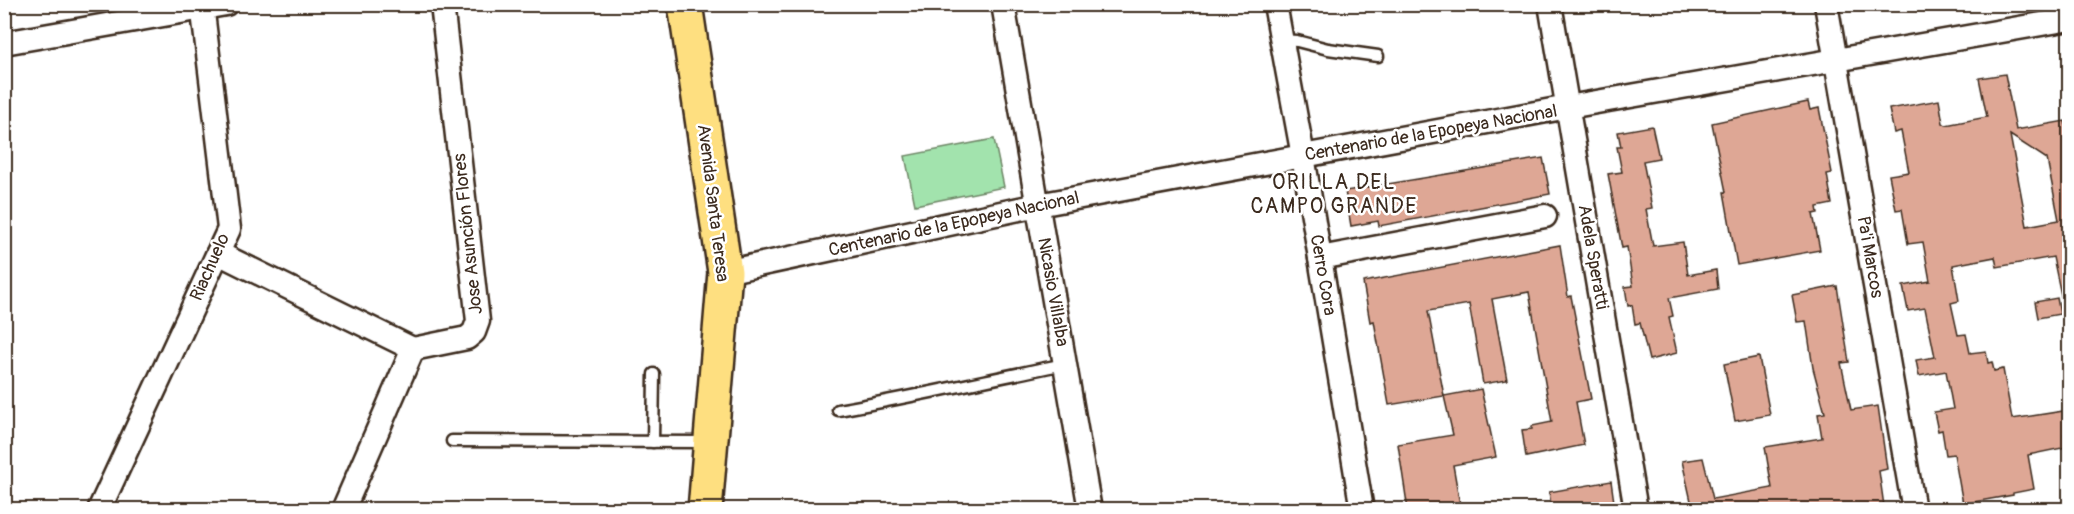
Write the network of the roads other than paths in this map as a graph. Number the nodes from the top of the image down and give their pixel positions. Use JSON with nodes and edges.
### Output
{"nodes":[{"id":1,"x":226,"y":4,"type":"edge"},
{"id":2,"x":442,"y":4,"type":"edge"},
{"id":3,"x":685,"y":4,"type":"edge"},
{"id":4,"x":1003,"y":4,"type":"edge"},
{"id":5,"x":1275,"y":4,"type":"edge"},
{"id":6,"x":1550,"y":4,"type":"edge"},
{"id":7,"x":1826,"y":4,"type":"edge"},
{"id":8,"x":202,"y":7,"type":"edge"},
{"id":9,"x":2070,"y":19,"type":"edge"},
{"id":10,"x":1281,"y":40,"type":"junction"},
{"id":11,"x":4,"y":43,"type":"edge"},
{"id":12,"x":1378,"y":56,"type":"dead end"},
{"id":13,"x":1836,"y":61,"type":"junction"},
{"id":14,"x":1568,"y":107,"type":"junction"},
{"id":15,"x":1303,"y":156,"type":"junction"},
{"id":16,"x":1038,"y":205,"type":"junction"},
{"id":17,"x":1545,"y":216,"type":"dead end"},
{"id":18,"x":218,"y":253,"type":"junction"},
{"id":19,"x":1320,"y":258,"type":"junction"},
{"id":20,"x":725,"y":272,"type":"junction"},
{"id":21,"x":414,"y":349,"type":"junction"},
{"id":22,"x":1065,"y":364,"type":"junction"},
{"id":23,"x":654,"y":374,"type":"dead end"},
{"id":24,"x":838,"y":410,"type":"dead end"},
{"id":25,"x":452,"y":441,"type":"dead end"},
{"id":26,"x":653,"y":442,"type":"junction"},
{"id":27,"x":711,"y":442,"type":"junction"},
{"id":28,"x":99,"y":510,"type":"edge"},
{"id":29,"x":343,"y":510,"type":"edge"},
{"id":30,"x":705,"y":510,"type":"edge"},
{"id":31,"x":1090,"y":510,"type":"edge"},
{"id":32,"x":1362,"y":510,"type":"edge"},
{"id":33,"x":1636,"y":510,"type":"edge"},
{"id":34,"x":1914,"y":510,"type":"edge"}],
"edges":[{"from":1,"to":8,"type":"street"},
{"from":2,"to":21,"type":"street","name":"Jose Asunción Flores"},
{"from":3,"to":20,"type":"main road","name":"Avenida Santa Teresa"},
{"from":4,"to":16,"type":"street","name":"Nicasio Villalba"},
{"from":5,"to":10,"type":"street","name":"Cerro Cora"},
{"from":6,"to":14,"type":"street","name":"Adela Speratti"},
{"from":7,"to":13,"type":"street","name":"Pa'i Marcos"},
{"from":8,"to":11,"type":"street"},
{"from":8,"to":18,"type":"street","name":"Riachuelo"},
{"from":9,"to":13,"type":"street","name":"Centenario de la Epopeya Nacional"},
{"from":10,"to":12,"type":"lane"},
{"from":10,"to":15,"type":"street","name":"Cerro Cora"},
{"from":13,"to":14,"type":"street","name":"Centenario de la Epopeya Nacional"},
{"from":13,"to":34,"type":"street","name":"Pa'i Marcos"},
{"from":14,"to":15,"type":"street","name":"Centenario de la Epopeya Nacional"},
{"from":14,"to":33,"type":"street","name":"Adela Speratti"},
{"from":15,"to":16,"type":"street","name":"Centenario de la Epopeya Nacional"},
{"from":15,"to":19,"type":"street","name":"Cerro Cora"},
{"from":16,"to":20,"type":"street","name":"Centenario de la Epopeya Nacional"},
{"from":16,"to":22,"type":"street","name":"Nicasio Villalba"},
{"from":17,"to":19,"type":"street"},
{"from":18,"to":21,"type":"street"},
{"from":18,"to":28,"type":"street","name":"Riachuelo"},
{"from":19,"to":32,"type":"street","name":"Cerro Cora"},
{"from":20,"to":27,"type":"main road","name":"Avenida Santa Teresa"},
{"from":21,"to":29,"type":"street"},
{"from":22,"to":24,"type":"lane"},
{"from":22,"to":31,"type":"street","name":"Nicasio Villalba"},
{"from":23,"to":26,"type":"lane"},
{"from":25,"to":26,"type":"lane"},
{"from":26,"to":27,"type":"lane"},
{"from":27,"to":30,"type":"main road","name":"Avenida Santa Teresa"}]}
